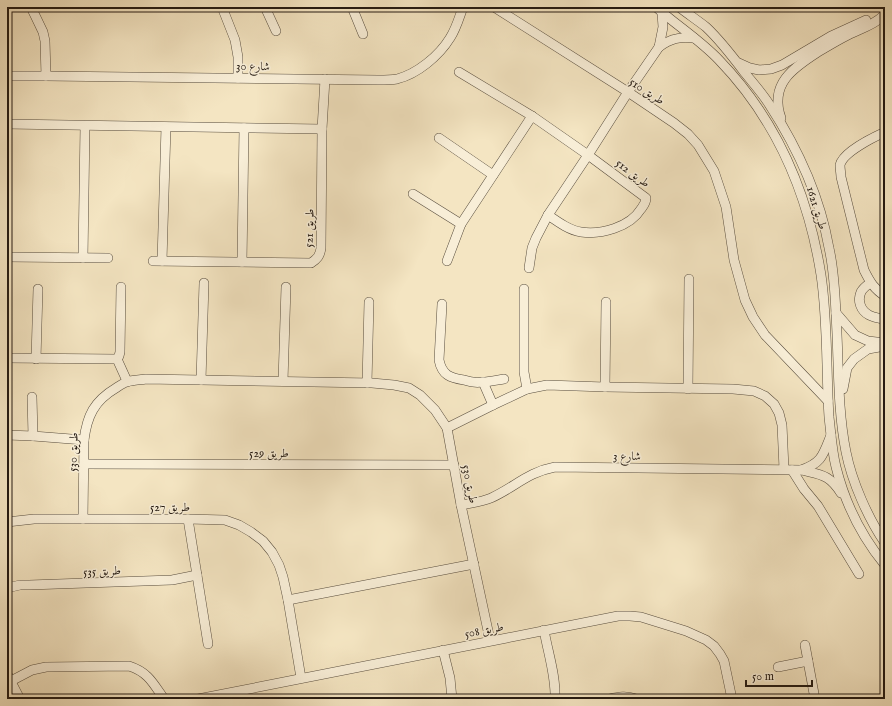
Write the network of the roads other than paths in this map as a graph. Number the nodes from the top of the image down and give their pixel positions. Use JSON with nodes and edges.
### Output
{"nodes":[{"id":1,"x":31,"y":7,"type":"edge"},
{"id":2,"x":222,"y":7,"type":"edge"},
{"id":3,"x":265,"y":7,"type":"edge"},
{"id":4,"x":352,"y":7,"type":"edge"},
{"id":5,"x":463,"y":7,"type":"edge"},
{"id":6,"x":494,"y":7,"type":"edge"},
{"id":7,"x":679,"y":7,"type":"edge"},
{"id":8,"x":659,"y":10,"type":"edge"},
{"id":9,"x":883,"y":13,"type":"edge"},
{"id":10,"x":276,"y":31,"type":"dead end"},
{"id":11,"x":363,"y":34,"type":"dead end"},
{"id":12,"x":694,"y":38,"type":"junction"},
{"id":13,"x":659,"y":47,"type":"junction"},
{"id":14,"x":806,"y":55,"type":"junction"},
{"id":15,"x":736,"y":62,"type":"junction"},
{"id":16,"x":459,"y":72,"type":"dead end"},
{"id":17,"x":7,"y":76,"type":"edge"},
{"id":18,"x":46,"y":76,"type":"junction"},
{"id":19,"x":238,"y":78,"type":"junction"},
{"id":20,"x":325,"y":79,"type":"junction"},
{"id":21,"x":628,"y":92,"type":"junction"},
{"id":22,"x":7,"y":104,"type":"edge"},
{"id":23,"x":532,"y":116,"type":"junction"},
{"id":24,"x":7,"y":124,"type":"edge"},
{"id":25,"x":85,"y":126,"type":"junction"},
{"id":26,"x":166,"y":127,"type":"junction"},
{"id":27,"x":784,"y":127,"type":"junction"},
{"id":28,"x":244,"y":128,"type":"junction"},
{"id":29,"x":322,"y":129,"type":"junction"},
{"id":30,"x":885,"y":132,"type":"edge"},
{"id":31,"x":439,"y":138,"type":"dead end"},
{"id":32,"x":588,"y":155,"type":"junction"},
{"id":33,"x":493,"y":175,"type":"junction"},
{"id":34,"x":413,"y":194,"type":"dead end"},
{"id":35,"x":548,"y":216,"type":"junction"},
{"id":36,"x":461,"y":224,"type":"junction"},
{"id":37,"x":7,"y":257,"type":"edge"},
{"id":38,"x":83,"y":258,"type":"junction"},
{"id":39,"x":108,"y":258,"type":"dead end"},
{"id":40,"x":152,"y":261,"type":"dead end"},
{"id":41,"x":162,"y":261,"type":"junction"},
{"id":42,"x":447,"y":261,"type":"dead end"},
{"id":43,"x":242,"y":262,"type":"junction"},
{"id":44,"x":529,"y":268,"type":"dead end"},
{"id":45,"x":689,"y":279,"type":"dead end"},
{"id":46,"x":204,"y":283,"type":"dead end"},
{"id":47,"x":870,"y":283,"type":"junction"},
{"id":48,"x":121,"y":287,"type":"dead end"},
{"id":49,"x":286,"y":287,"type":"dead end"},
{"id":50,"x":38,"y":289,"type":"dead end"},
{"id":51,"x":524,"y":289,"type":"dead end"},
{"id":52,"x":885,"y":296,"type":"edge"},
{"id":53,"x":369,"y":302,"type":"dead end"},
{"id":54,"x":606,"y":302,"type":"dead end"},
{"id":55,"x":442,"y":304,"type":"dead end"},
{"id":56,"x":836,"y":313,"type":"junction"},
{"id":57,"x":885,"y":320,"type":"edge"},
{"id":58,"x":885,"y":343,"type":"edge"},
{"id":59,"x":885,"y":346,"type":"edge"},
{"id":60,"x":7,"y":358,"type":"edge"},
{"id":61,"x":36,"y":359,"type":"junction"},
{"id":62,"x":117,"y":359,"type":"junction"},
{"id":63,"x":504,"y":379,"type":"dead end"},
{"id":64,"x":201,"y":380,"type":"junction"},
{"id":65,"x":127,"y":381,"type":"junction"},
{"id":66,"x":283,"y":382,"type":"junction"},
{"id":67,"x":482,"y":382,"type":"junction"},
{"id":68,"x":367,"y":383,"type":"junction"},
{"id":69,"x":605,"y":387,"type":"junction"},
{"id":70,"x":688,"y":388,"type":"junction"},
{"id":71,"x":527,"y":389,"type":"junction"},
{"id":72,"x":32,"y":397,"type":"dead end"},
{"id":73,"x":828,"y":401,"type":"junction"},
{"id":74,"x":840,"y":402,"type":"junction"},
{"id":75,"x":493,"y":405,"type":"junction"},
{"id":76,"x":447,"y":428,"type":"junction"},
{"id":77,"x":831,"y":434,"type":"junction"},
{"id":78,"x":7,"y":435,"type":"edge"},
{"id":79,"x":33,"y":436,"type":"junction"},
{"id":80,"x":84,"y":440,"type":"junction"},
{"id":81,"x":84,"y":464,"type":"junction"},
{"id":82,"x":454,"y":465,"type":"junction"},
{"id":83,"x":836,"y":467,"type":"joint"},
{"id":84,"x":792,"y":470,"type":"junction"},
{"id":85,"x":847,"y":501,"type":"junction"},
{"id":86,"x":461,"y":505,"type":"junction"},
{"id":87,"x":83,"y":519,"type":"junction"},
{"id":88,"x":188,"y":519,"type":"junction"},
{"id":89,"x":7,"y":522,"type":"edge"},
{"id":90,"x":885,"y":543,"type":"edge"},
{"id":91,"x":474,"y":564,"type":"junction"},
{"id":92,"x":885,"y":565,"type":"edge"},
{"id":93,"x":859,"y":574,"type":"dead end"},
{"id":94,"x":197,"y":575,"type":"junction"},
{"id":95,"x":7,"y":588,"type":"edge"},
{"id":96,"x":288,"y":600,"type":"junction"},
{"id":97,"x":544,"y":630,"type":"junction"},
{"id":98,"x":490,"y":640,"type":"junction"},
{"id":99,"x":208,"y":644,"type":"dead end"},
{"id":100,"x":805,"y":645,"type":"dead end"},
{"id":101,"x":443,"y":650,"type":"junction"},
{"id":102,"x":808,"y":661,"type":"junction"},
{"id":103,"x":778,"y":667,"type":"dead end"},
{"id":104,"x":9,"y":678,"type":"edge"},
{"id":105,"x":301,"y":678,"type":"junction"},
{"id":106,"x":20,"y":699,"type":"edge"},
{"id":107,"x":164,"y":699,"type":"edge"},
{"id":108,"x":198,"y":699,"type":"edge"},
{"id":109,"x":452,"y":699,"type":"edge"},
{"id":110,"x":555,"y":699,"type":"edge"},
{"id":111,"x":609,"y":699,"type":"edge"},
{"id":112,"x":636,"y":699,"type":"edge"},
{"id":113,"x":732,"y":699,"type":"edge"},
{"id":114,"x":815,"y":699,"type":"edge"}],
"edges":[{"from":1,"to":18,"type":"street"},
{"from":2,"to":19,"type":"street"},
{"from":3,"to":10,"type":"street"},
{"from":4,"to":11,"type":"street"},
{"from":5,"to":20,"type":"street","name":"شارع 30"},
{"from":6,"to":21,"type":"street","name":"طريق 510"},
{"from":7,"to":15,"type":"street","name":"طريق 1621"},
{"from":8,"to":12,"type":"street","name":"طريق 1621"},
{"from":8,"to":13,"type":"street"},
{"from":9,"to":14,"type":"street"},
{"from":12,"to":13,"type":"street"},
{"from":12,"to":73,"type":"street","name":"طريق 1621"},
{"from":13,"to":21,"type":"street"},
{"from":14,"to":15,"type":"street"},
{"from":14,"to":27,"type":"street"},
{"from":15,"to":27,"type":"street","name":"طريق 1621"},
{"from":16,"to":23,"type":"street","name":"طريق 512"},
{"from":17,"to":18,"type":"street","name":"شارع 30"},
{"from":17,"to":22,"type":"street"},
{"from":18,"to":19,"type":"street","name":"شارع 30"},
{"from":19,"to":20,"type":"street","name":"شارع 30"},
{"from":20,"to":29,"type":"street","name":"طريق 521"},
{"from":21,"to":32,"type":"street"},
{"from":21,"to":73,"type":"street","name":"طريق 510"},
{"from":23,"to":32,"type":"street","name":"طريق 512"},
{"from":23,"to":33,"type":"street"},
{"from":24,"to":25,"type":"street"},
{"from":25,"to":26,"type":"street"},
{"from":25,"to":38,"type":"street"},
{"from":26,"to":28,"type":"street"},
{"from":26,"to":41,"type":"street"},
{"from":27,"to":56,"type":"street","name":"طريق 1621"},
{"from":28,"to":29,"type":"street"},
{"from":28,"to":43,"type":"street"},
{"from":29,"to":43,"type":"street","name":"طريق 521"},
{"from":30,"to":47,"type":"street"},
{"from":31,"to":33,"type":"street"},
{"from":32,"to":35,"type":"street"},
{"from":32,"to":35,"type":"street","name":"طريق 512"},
{"from":33,"to":36,"type":"street"},
{"from":34,"to":36,"type":"street"},
{"from":35,"to":44,"type":"street"},
{"from":36,"to":42,"type":"street"},
{"from":37,"to":38,"type":"street"},
{"from":38,"to":39,"type":"street"},
{"from":40,"to":41,"type":"street","name":"طريق 521"},
{"from":41,"to":43,"type":"street","name":"طريق 521"},
{"from":45,"to":70,"type":"street"},
{"from":46,"to":64,"type":"street"},
{"from":47,"to":52,"type":"street"},
{"from":47,"to":57,"type":"street"},
{"from":48,"to":62,"type":"street"},
{"from":49,"to":66,"type":"street"},
{"from":50,"to":61,"type":"street"},
{"from":51,"to":71,"type":"street"},
{"from":53,"to":68,"type":"street"},
{"from":54,"to":69,"type":"street"},
{"from":55,"to":67,"type":"street"},
{"from":56,"to":58,"type":"street"},
{"from":56,"to":74,"type":"street","name":"طريق 1621"},
{"from":59,"to":74,"type":"street"},
{"from":60,"to":61,"type":"street"},
{"from":61,"to":62,"type":"street"},
{"from":62,"to":65,"type":"street"},
{"from":63,"to":67,"type":"street"},
{"from":64,"to":65,"type":"street","name":"طريق 530"},
{"from":64,"to":66,"type":"street","name":"طريق 530"},
{"from":65,"to":80,"type":"street","name":"طريق 530"},
{"from":66,"to":68,"type":"street","name":"طريق 530"},
{"from":67,"to":75,"type":"street"},
{"from":68,"to":76,"type":"street","name":"طريق 530"},
{"from":69,"to":70,"type":"street"},
{"from":69,"to":71,"type":"street"},
{"from":70,"to":84,"type":"street"},
{"from":71,"to":75,"type":"street"},
{"from":72,"to":79,"type":"street"},
{"from":73,"to":77,"type":"street","name":"طريق 1621"},
{"from":74,"to":90,"type":"street","name":"طريق 1621"},
{"from":75,"to":76,"type":"street"},
{"from":76,"to":82,"type":"street","name":"طريق 530"},
{"from":77,"to":83,"type":"street","name":"طريق 1621"},
{"from":77,"to":84,"type":"street","name":"شارع 3"},
{"from":78,"to":79,"type":"street"},
{"from":79,"to":80,"type":"street"},
{"from":80,"to":81,"type":"street","name":"طريق 530"},
{"from":81,"to":82,"type":"street","name":"طريق 529"},
{"from":81,"to":87,"type":"street","name":"طريق 530"},
{"from":82,"to":86,"type":"street","name":"طريق 530"},
{"from":83,"to":85,"type":"street","name":"شارع 3"},
{"from":84,"to":85,"type":"street","name":"شارع 3"},
{"from":84,"to":86,"type":"street","name":"شارع 3"},
{"from":84,"to":93,"type":"street"},
{"from":85,"to":92,"type":"street","name":"شارع 3"},
{"from":86,"to":91,"type":"street","name":"طريق 530"},
{"from":87,"to":88,"type":"street","name":"طريق 527"},
{"from":87,"to":89,"type":"street","name":"طريق 527"},
{"from":88,"to":94,"type":"street"},
{"from":88,"to":96,"type":"street","name":"طريق 527"},
{"from":91,"to":96,"type":"street"},
{"from":91,"to":98,"type":"street","name":"طريق 530"},
{"from":94,"to":95,"type":"street","name":"طريق 535"},
{"from":94,"to":99,"type":"street"},
{"from":96,"to":105,"type":"street","name":"طريق 527"},
{"from":97,"to":98,"type":"street","name":"طريق 508"},
{"from":97,"to":110,"type":"street"},
{"from":97,"to":113,"type":"street","name":"طريق 508"},
{"from":98,"to":101,"type":"street","name":"طريق 508"},
{"from":100,"to":102,"type":"street"},
{"from":101,"to":105,"type":"street","name":"طريق 508"},
{"from":101,"to":109,"type":"street"},
{"from":102,"to":103,"type":"street"},
{"from":102,"to":114,"type":"street"},
{"from":104,"to":106,"type":"street"},
{"from":104,"to":107,"type":"street"},
{"from":105,"to":108,"type":"street","name":"طريق 508"},
{"from":111,"to":112,"type":"street"}]}
